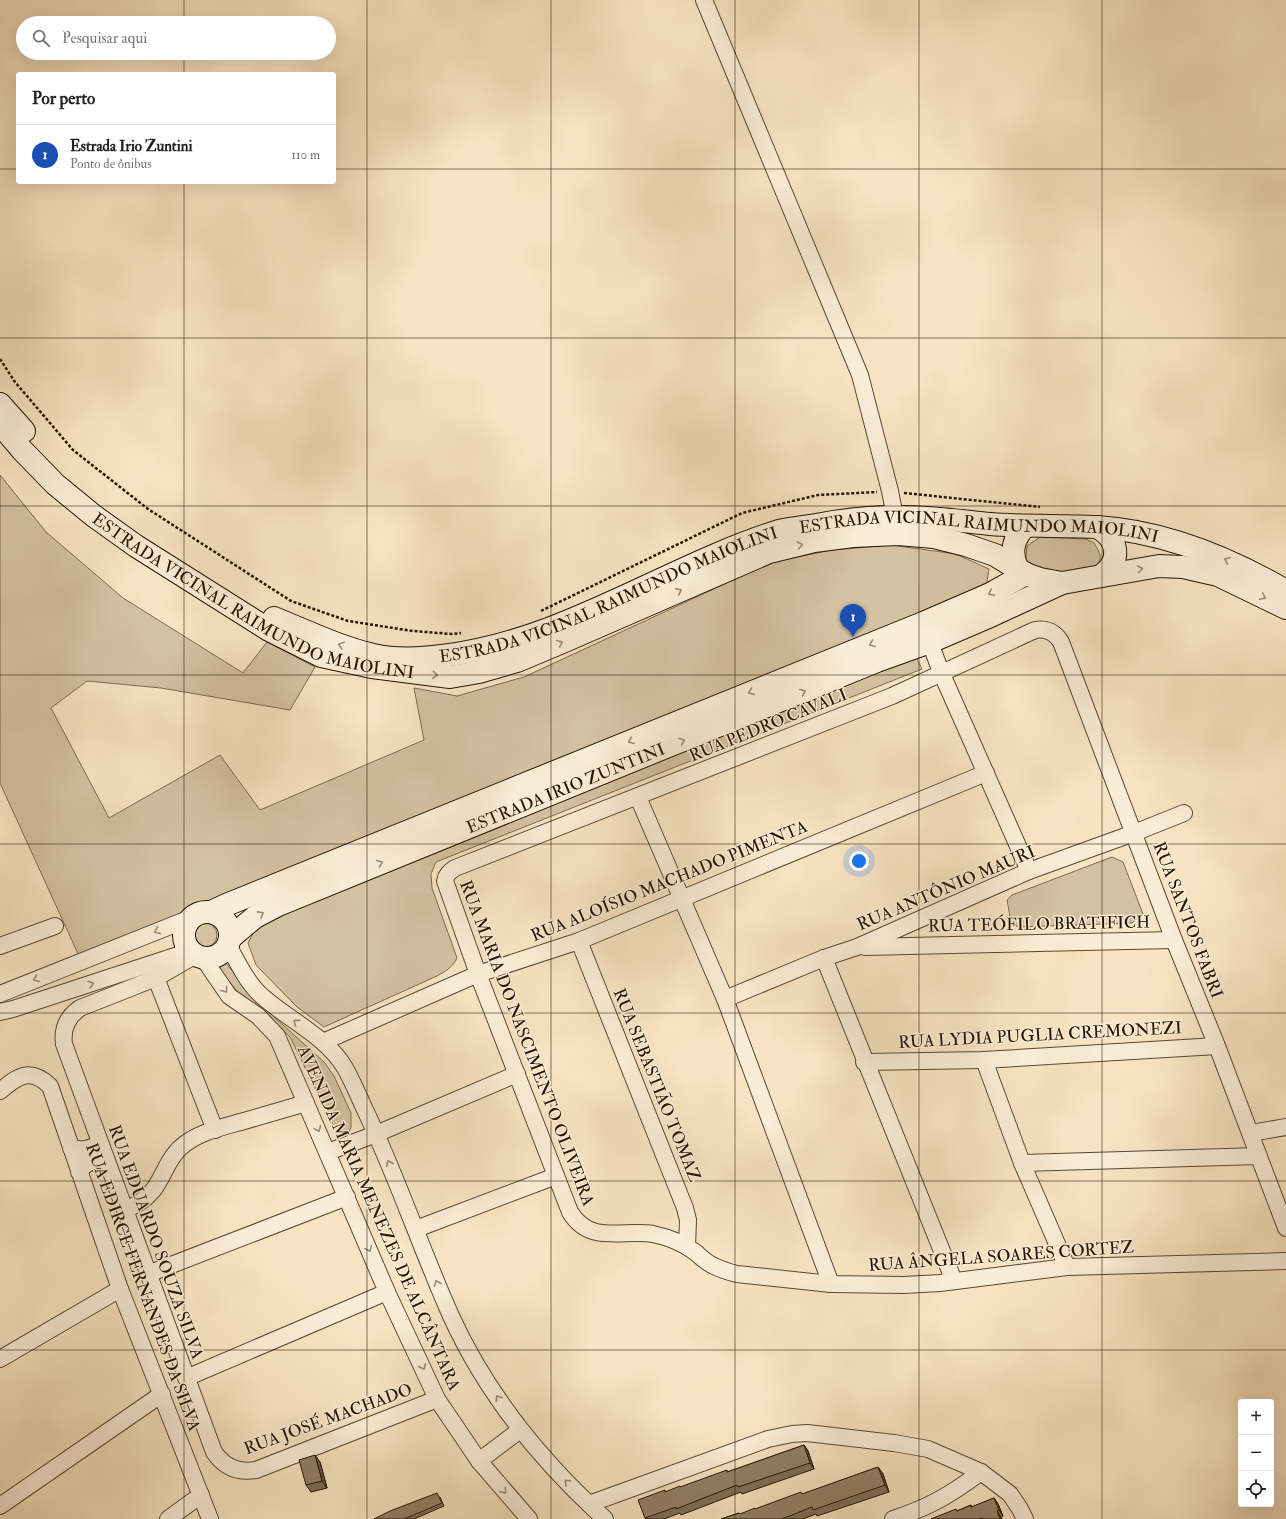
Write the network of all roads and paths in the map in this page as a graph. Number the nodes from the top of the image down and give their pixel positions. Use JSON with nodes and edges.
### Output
{"nodes":[{"id":1,"x":704,"y":0,"type":"edge"},
{"id":2,"x":0,"y":358,"type":"edge"},
{"id":3,"x":0,"y":404,"type":"edge"},
{"id":4,"x":0,"y":424,"type":"edge"},
{"id":5,"x":890,"y":491,"type":"junction"},
{"id":6,"x":1042,"y":507,"type":"dead end"},
{"id":7,"x":895,"y":516,"type":"junction"},
{"id":8,"x":1025,"y":526,"type":"junction"},
{"id":9,"x":1097,"y":527,"type":"junction"},
{"id":10,"x":1022,"y":571,"type":"junction"},
{"id":11,"x":1101,"y":576,"type":"junction"},
{"id":12,"x":1062,"y":583,"type":"junction"},
{"id":13,"x":1286,"y":591,"type":"edge"},
{"id":14,"x":1286,"y":608,"type":"edge"},
{"id":15,"x":535,"y":613,"type":"dead end"},
{"id":16,"x":1048,"y":630,"type":"joint"},
{"id":17,"x":926,"y":632,"type":"junction"},
{"id":18,"x":465,"y":633,"type":"dead end"},
{"id":19,"x":941,"y":672,"type":"junction"},
{"id":20,"x":986,"y":773,"type":"junction"},
{"id":21,"x":638,"y":797,"type":"junction"},
{"id":22,"x":1184,"y":813,"type":"dead end"},
{"id":23,"x":1134,"y":833,"type":"junction"},
{"id":24,"x":454,"y":868,"type":"joint"},
{"id":25,"x":1029,"y":871,"type":"junction"},
{"id":26,"x":682,"y":898,"type":"junction"},
{"id":27,"x":202,"y":914,"type":"junction"},
{"id":28,"x":54,"y":926,"type":"dead end"},
{"id":29,"x":579,"y":940,"type":"junction"},
{"id":30,"x":1174,"y":940,"type":"junction"},
{"id":31,"x":229,"y":941,"type":"junction"},
{"id":32,"x":0,"y":946,"type":"edge"},
{"id":33,"x":857,"y":947,"type":"junction"},
{"id":34,"x":197,"y":955,"type":"junction"},
{"id":35,"x":824,"y":958,"type":"junction"},
{"id":36,"x":478,"y":974,"type":"junction"},
{"id":37,"x":156,"y":978,"type":"junction"},
{"id":38,"x":0,"y":994,"type":"edge"},
{"id":39,"x":725,"y":999,"type":"junction"},
{"id":40,"x":0,"y":1012,"type":"edge"},
{"id":41,"x":323,"y":1042,"type":"junction"},
{"id":42,"x":1217,"y":1046,"type":"junction"},
{"id":43,"x":984,"y":1060,"type":"junction"},
{"id":44,"x":864,"y":1062,"type":"junction"},
{"id":45,"x":517,"y":1074,"type":"junction"},
{"id":46,"x":0,"y":1091,"type":"edge"},
{"id":47,"x":306,"y":1103,"type":"junction"},
{"id":48,"x":1286,"y":1126,"type":"edge"},
{"id":49,"x":214,"y":1130,"type":"junction"},
{"id":50,"x":1251,"y":1133,"type":"junction"},
{"id":51,"x":376,"y":1134,"type":"junction"},
{"id":52,"x":100,"y":1143,"type":"junction"},
{"id":53,"x":71,"y":1148,"type":"junction"},
{"id":54,"x":328,"y":1152,"type":"junction"},
{"id":55,"x":1259,"y":1156,"type":"junction"},
{"id":56,"x":106,"y":1160,"type":"junction"},
{"id":57,"x":1022,"y":1163,"type":"junction"},
{"id":58,"x":80,"y":1172,"type":"junction"},
{"id":59,"x":556,"y":1176,"type":"junction"},
{"id":60,"x":346,"y":1197,"type":"junction"},
{"id":61,"x":125,"y":1210,"type":"junction"},
{"id":62,"x":1286,"y":1228,"type":"edge"},
{"id":63,"x":416,"y":1229,"type":"junction"},
{"id":64,"x":586,"y":1229,"type":"joint"},
{"id":65,"x":687,"y":1247,"type":"junction"},
{"id":66,"x":1286,"y":1261,"type":"edge"},
{"id":67,"x":1067,"y":1267,"type":"junction"},
{"id":68,"x":148,"y":1274,"type":"junction"},
{"id":69,"x":954,"y":1281,"type":"junction"},
{"id":70,"x":831,"y":1284,"type":"junction"},
{"id":71,"x":120,"y":1289,"type":"junction"},
{"id":72,"x":387,"y":1292,"type":"junction"},
{"id":73,"x":0,"y":1359,"type":"edge"},
{"id":74,"x":186,"y":1378,"type":"junction"},
{"id":75,"x":162,"y":1394,"type":"junction"},
{"id":76,"x":437,"y":1399,"type":"junction"},
{"id":77,"x":520,"y":1430,"type":"junction"},
{"id":78,"x":479,"y":1461,"type":"junction"},
{"id":79,"x":232,"y":1468,"type":"joint"},
{"id":80,"x":981,"y":1472,"type":"junction"},
{"id":81,"x":201,"y":1495,"type":"junction"},
{"id":82,"x":589,"y":1504,"type":"junction"},
{"id":83,"x":0,"y":1506,"type":"edge"},
{"id":84,"x":168,"y":1519,"type":"edge"},
{"id":85,"x":210,"y":1519,"type":"edge"},
{"id":86,"x":529,"y":1519,"type":"edge"},
{"id":87,"x":606,"y":1519,"type":"edge"},
{"id":88,"x":893,"y":1519,"type":"edge"},
{"id":89,"x":1025,"y":1519,"type":"edge"}],
"edges":[{"from":1,"to":5,"type":"street"},
{"from":2,"to":18,"type":"path"},
{"from":7,"to":3,"type":"main road","name":"ESTRADA VICINAL RAIMUNDO MAIOLINI","one_way":true},
{"from":4,"to":10,"type":"main road","name":"ESTRADA VICINAL RAIMUNDO MAIOLINI","one_way":true},
{"from":5,"to":6,"type":"path"},
{"from":5,"to":7,"type":"street"},
{"from":5,"to":15,"type":"path"},
{"from":7,"to":8,"type":"main road","name":"ESTRADA VICINAL RAIMUNDO MAIOLINI"},
{"from":8,"to":9,"type":"main road","name":"ESTRADA VICINAL RAIMUNDO MAIOLINI"},
{"from":8,"to":10,"type":"main road"},
{"from":9,"to":11,"type":"main road"},
{"from":13,"to":9,"type":"main road","name":"ESTRADA VICINAL RAIMUNDO MAIOLINI","one_way":true},
{"from":10,"to":12,"type":"main road","name":"ESTRADA VICINAL RAIMUNDO MAIOLINI"},
{"from":10,"to":17,"type":"main road","name":"ESTRADA IRIO ZUNTINI","one_way":true},
{"from":11,"to":12,"type":"main road","name":"ESTRADA VICINAL RAIMUNDO MAIOLINI"},
{"from":11,"to":14,"type":"main road","name":"ESTRADA VICINAL RAIMUNDO MAIOLINI","one_way":true},
{"from":12,"to":17,"type":"main road","name":"ESTRADA IRIO ZUNTINI"},
{"from":16,"to":19,"type":"street","name":"RUA PEDRO CAVALI"},
{"from":16,"to":23,"type":"street","name":"RUA SANTOS FABRI"},
{"from":17,"to":19,"type":"street"},
{"from":17,"to":27,"type":"main road","name":"ESTRADA IRIO ZUNTINI","one_way":true},
{"from":31,"to":17,"type":"main road","name":"ESTRADA IRIO ZUNTINI","one_way":true},
{"from":19,"to":20,"type":"street"},
{"from":19,"to":21,"type":"street","name":"RUA PEDRO CAVALI"},
{"from":20,"to":25,"type":"street"},
{"from":20,"to":26,"type":"street","name":"RUA ALOÍSIO MACHADO PIMENTA"},
{"from":21,"to":24,"type":"street","name":"RUA PEDRO CAVALI"},
{"from":21,"to":26,"type":"street"},
{"from":22,"to":23,"type":"street","name":"RUA ANTÔNIO MAURI"},
{"from":23,"to":25,"type":"street","name":"RUA ANTÔNIO MAURI"},
{"from":23,"to":30,"type":"street","name":"RUA SANTOS FABRI"},
{"from":24,"to":36,"type":"street","name":"RUA MARIA DO NASCIMENTO OLIVEIRA"},
{"from":25,"to":33,"type":"street","name":"RUA ANTÔNIO MAURI"},
{"from":26,"to":29,"type":"street","name":"RUA ALOÍSIO MACHADO PIMENTA"},
{"from":26,"to":39,"type":"street"},
{"from":27,"to":31,"type":"main road"},
{"from":27,"to":34,"type":"main road"},
{"from":27,"to":38,"type":"street","name":"ESTRADA IRIO ZUNTINI","one_way":true},
{"from":28,"to":32,"type":"street"},
{"from":29,"to":36,"type":"street","name":"RUA ALOÍSIO MACHADO PIMENTA"},
{"from":29,"to":65,"type":"street","name":"RUA SEBASTIÃO TOMAZ"},
{"from":30,"to":33,"type":"street","name":"RUA TEÓFILO BRATIFICH"},
{"from":30,"to":42,"type":"street","name":"RUA SANTOS FABRI"},
{"from":31,"to":34,"type":"main road"},
{"from":41,"to":31,"type":"street","name":"AVENIDA MARIA MENEZES DE ALCÂNTARA","one_way":true},
{"from":33,"to":35,"type":"street","name":"RUA ANTÔNIO MAURI"},
{"from":34,"to":37,"type":"street"},
{"from":40,"to":34,"type":"street","one_way":true},
{"from":34,"to":47,"type":"street","name":"AVENIDA MARIA MENEZES DE ALCÂNTARA","one_way":true},
{"from":35,"to":39,"type":"street","name":"RUA ANTÔNIO MAURI"},
{"from":35,"to":44,"type":"street"},
{"from":36,"to":41,"type":"street","name":"RUA ALOÍSIO MACHADO PIMENTA"},
{"from":36,"to":45,"type":"street","name":"RUA MARIA DO NASCIMENTO OLIVEIRA"},
{"from":37,"to":49,"type":"street"},
{"from":37,"to":52,"type":"street","name":"RUA EDUARDO SOUZA SILVA"},
{"from":39,"to":70,"type":"street"},
{"from":41,"to":51,"type":"street","name":"AVENIDA MARIA MENEZES DE ALCÂNTARA"},
{"from":42,"to":43,"type":"street","name":"RUA LYDIA PUGLIA CREMONEZI"},
{"from":42,"to":50,"type":"street","name":"RUA SANTOS FABRI"},
{"from":43,"to":44,"type":"street","name":"RUA LYDIA PUGLIA CREMONEZI"},
{"from":43,"to":57,"type":"street"},
{"from":44,"to":69,"type":"street"},
{"from":45,"to":51,"type":"street"},
{"from":45,"to":59,"type":"street","name":"RUA MARIA DO NASCIMENTO OLIVEIRA"},
{"from":46,"to":53,"type":"street","name":"RUA EDIRCE FERNANDES DA SILVA"},
{"from":47,"to":49,"type":"street"},
{"from":47,"to":54,"type":"street","name":"AVENIDA MARIA MENEZES DE ALCÂNTARA","one_way":true},
{"from":48,"to":50,"type":"street"},
{"from":49,"to":61,"type":"street"},
{"from":50,"to":55,"type":"street","name":"RUA SANTOS FABRI"},
{"from":51,"to":54,"type":"street"},
{"from":63,"to":51,"type":"street","name":"AVENIDA MARIA MENEZES DE ALCÂNTARA","one_way":true},
{"from":52,"to":53,"type":"street"},
{"from":52,"to":56,"type":"street","name":"RUA EDUARDO SOUZA SILVA"},
{"from":53,"to":58,"type":"street","name":"RUA EDIRCE FERNANDES DA SILVA"},
{"from":54,"to":60,"type":"street","name":"AVENIDA MARIA MENEZES DE ALCÂNTARA"},
{"from":55,"to":57,"type":"street"},
{"from":55,"to":62,"type":"street","name":"RUA SANTOS FABRI"},
{"from":56,"to":58,"type":"street"},
{"from":56,"to":61,"type":"street","name":"RUA EDUARDO SOUZA SILVA"},
{"from":57,"to":67,"type":"street"},
{"from":58,"to":71,"type":"street","name":"RUA EDIRCE FERNANDES DA SILVA"},
{"from":59,"to":63,"type":"street"},
{"from":59,"to":64,"type":"street","name":"RUA MARIA DO NASCIMENTO OLIVEIRA"},
{"from":60,"to":68,"type":"street"},
{"from":60,"to":72,"type":"street","name":"AVENIDA MARIA MENEZES DE ALCÂNTARA","one_way":true},
{"from":61,"to":68,"type":"street","name":"RUA EDUARDO SOUZA SILVA"},
{"from":77,"to":63,"type":"street","name":"AVENIDA MARIA MENEZES DE ALCÂNTARA","one_way":true},
{"from":64,"to":65,"type":"street","name":"RUA ÂNGELA SOARES CORTEZ"},
{"from":65,"to":70,"type":"street","name":"RUA ÂNGELA SOARES CORTEZ"},
{"from":66,"to":67,"type":"street","name":"RUA ÂNGELA SOARES CORTEZ"},
{"from":67,"to":69,"type":"street","name":"RUA ÂNGELA SOARES CORTEZ"},
{"from":68,"to":74,"type":"street","name":"RUA EDUARDO SOUZA SILVA"},
{"from":69,"to":70,"type":"street","name":"RUA ÂNGELA SOARES CORTEZ"},
{"from":71,"to":73,"type":"street"},
{"from":71,"to":75,"type":"street","name":"RUA EDIRCE FERNANDES DA SILVA"},
{"from":72,"to":74,"type":"street"},
{"from":72,"to":76,"type":"street","name":"AVENIDA MARIA MENEZES DE ALCÂNTARA","one_way":true},
{"from":74,"to":79,"type":"street","name":"RUA EDUARDO SOUZA SILVA"},
{"from":75,"to":81,"type":"street","name":"RUA EDIRCE FERNANDES DA SILVA"},
{"from":75,"to":83,"type":"street"},
{"from":76,"to":78,"type":"street","name":"AVENIDA MARIA MENEZES DE ALCÂNTARA"},
{"from":76,"to":79,"type":"street","name":"RUA JOSÉ MACHADO"},
{"from":77,"to":78,"type":"street"},
{"from":82,"to":77,"type":"street","name":"AVENIDA MARIA MENEZES DE ALCÂNTARA","one_way":true},
{"from":78,"to":86,"type":"street","name":"AVENIDA MARIA MENEZES DE ALCÂNTARA","one_way":true},
{"from":80,"to":82,"type":"street"},
{"from":80,"to":88,"type":"street"},
{"from":80,"to":89,"type":"street"},
{"from":81,"to":84,"type":"street"},
{"from":81,"to":85,"type":"street","name":"RUA EDIRCE FERNANDES DA SILVA"},
{"from":82,"to":87,"type":"street","name":"AVENIDA MARIA MENEZES DE ALCÂNTARA"}]}
